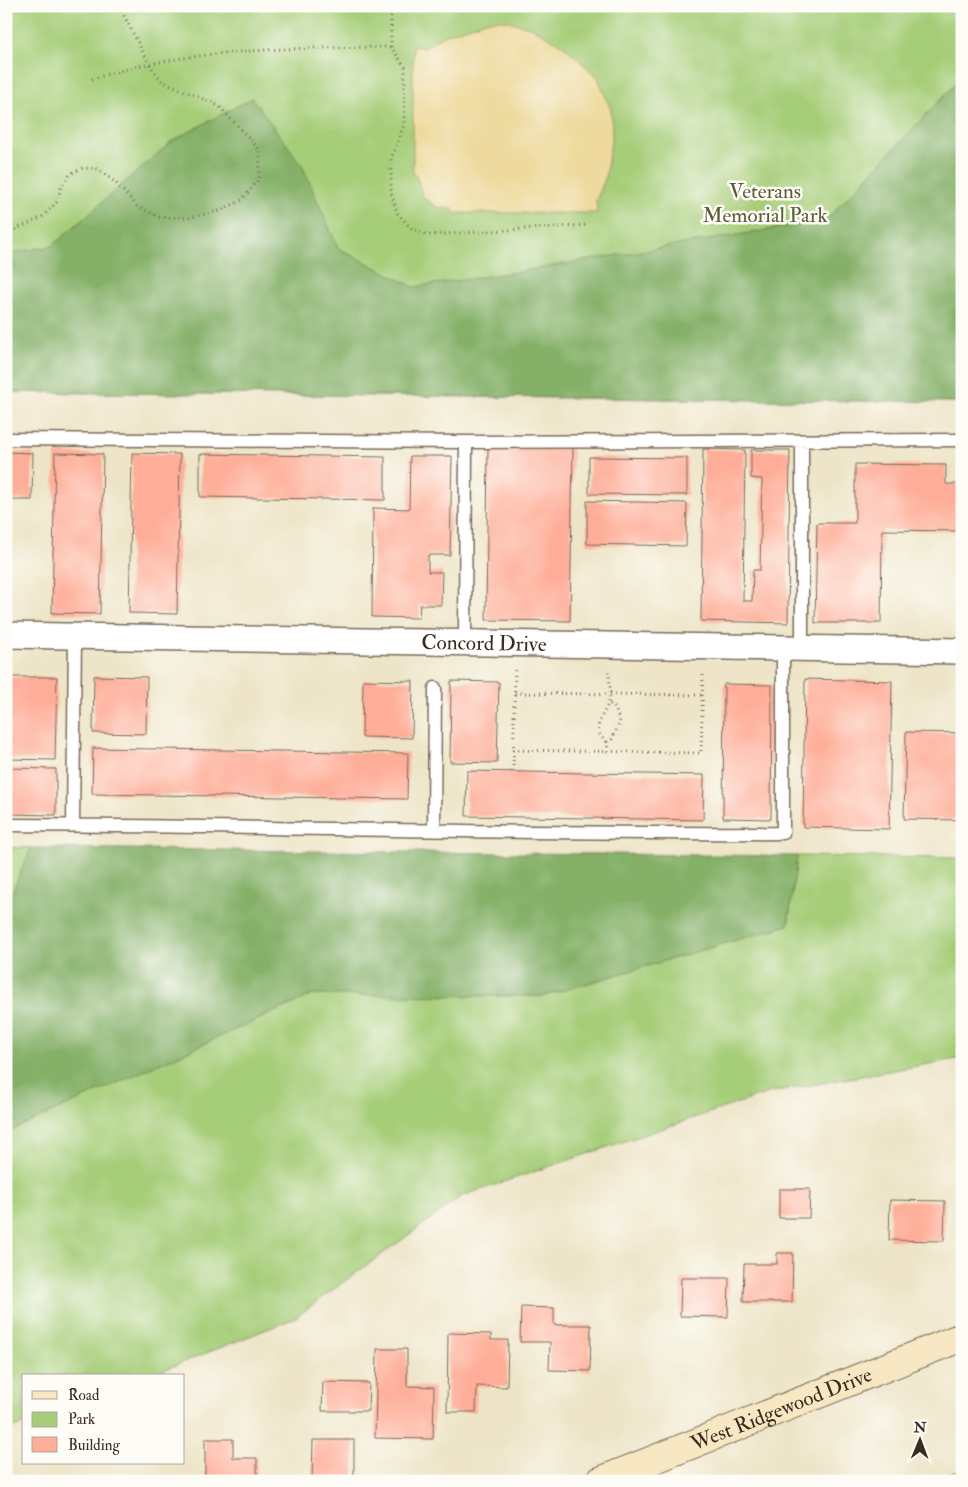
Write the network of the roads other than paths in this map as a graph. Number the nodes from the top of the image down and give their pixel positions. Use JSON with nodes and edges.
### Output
{"nodes":[{"id":1,"x":6,"y":439,"type":"edge"},
{"id":2,"x":962,"y":440,"type":"edge"},
{"id":3,"x":802,"y":441,"type":"junction"},
{"id":4,"x":466,"y":442,"type":"junction"},
{"id":5,"x":6,"y":635,"type":"edge"},
{"id":6,"x":75,"y":636,"type":"junction"},
{"id":7,"x":465,"y":643,"type":"junction"},
{"id":8,"x":793,"y":648,"type":"junction"},
{"id":9,"x":962,"y":651,"type":"edge"},
{"id":10,"x":435,"y":688,"type":"dead end"},
{"id":11,"x":6,"y":825,"type":"edge"},
{"id":12,"x":73,"y":826,"type":"junction"},
{"id":13,"x":434,"y":829,"type":"junction"},
{"id":14,"x":962,"y":1337,"type":"edge"},
{"id":15,"x":600,"y":1481,"type":"edge"}],
"edges":[{"from":1,"to":4,"type":"lane"},
{"from":2,"to":3,"type":"lane"},
{"from":3,"to":4,"type":"lane"},
{"from":3,"to":8,"type":"lane"},
{"from":4,"to":7,"type":"lane"},
{"from":5,"to":6,"type":"street","name":"Concord Drive"},
{"from":6,"to":7,"type":"street","name":"Concord Drive"},
{"from":6,"to":12,"type":"lane"},
{"from":7,"to":8,"type":"street","name":"Concord Drive"},
{"from":8,"to":9,"type":"street","name":"Concord Drive"},
{"from":8,"to":13,"type":"lane"},
{"from":10,"to":13,"type":"lane"},
{"from":11,"to":12,"type":"lane"},
{"from":12,"to":13,"type":"lane"},
{"from":14,"to":15,"type":"main road","name":"West Ridgewood Drive"}]}
